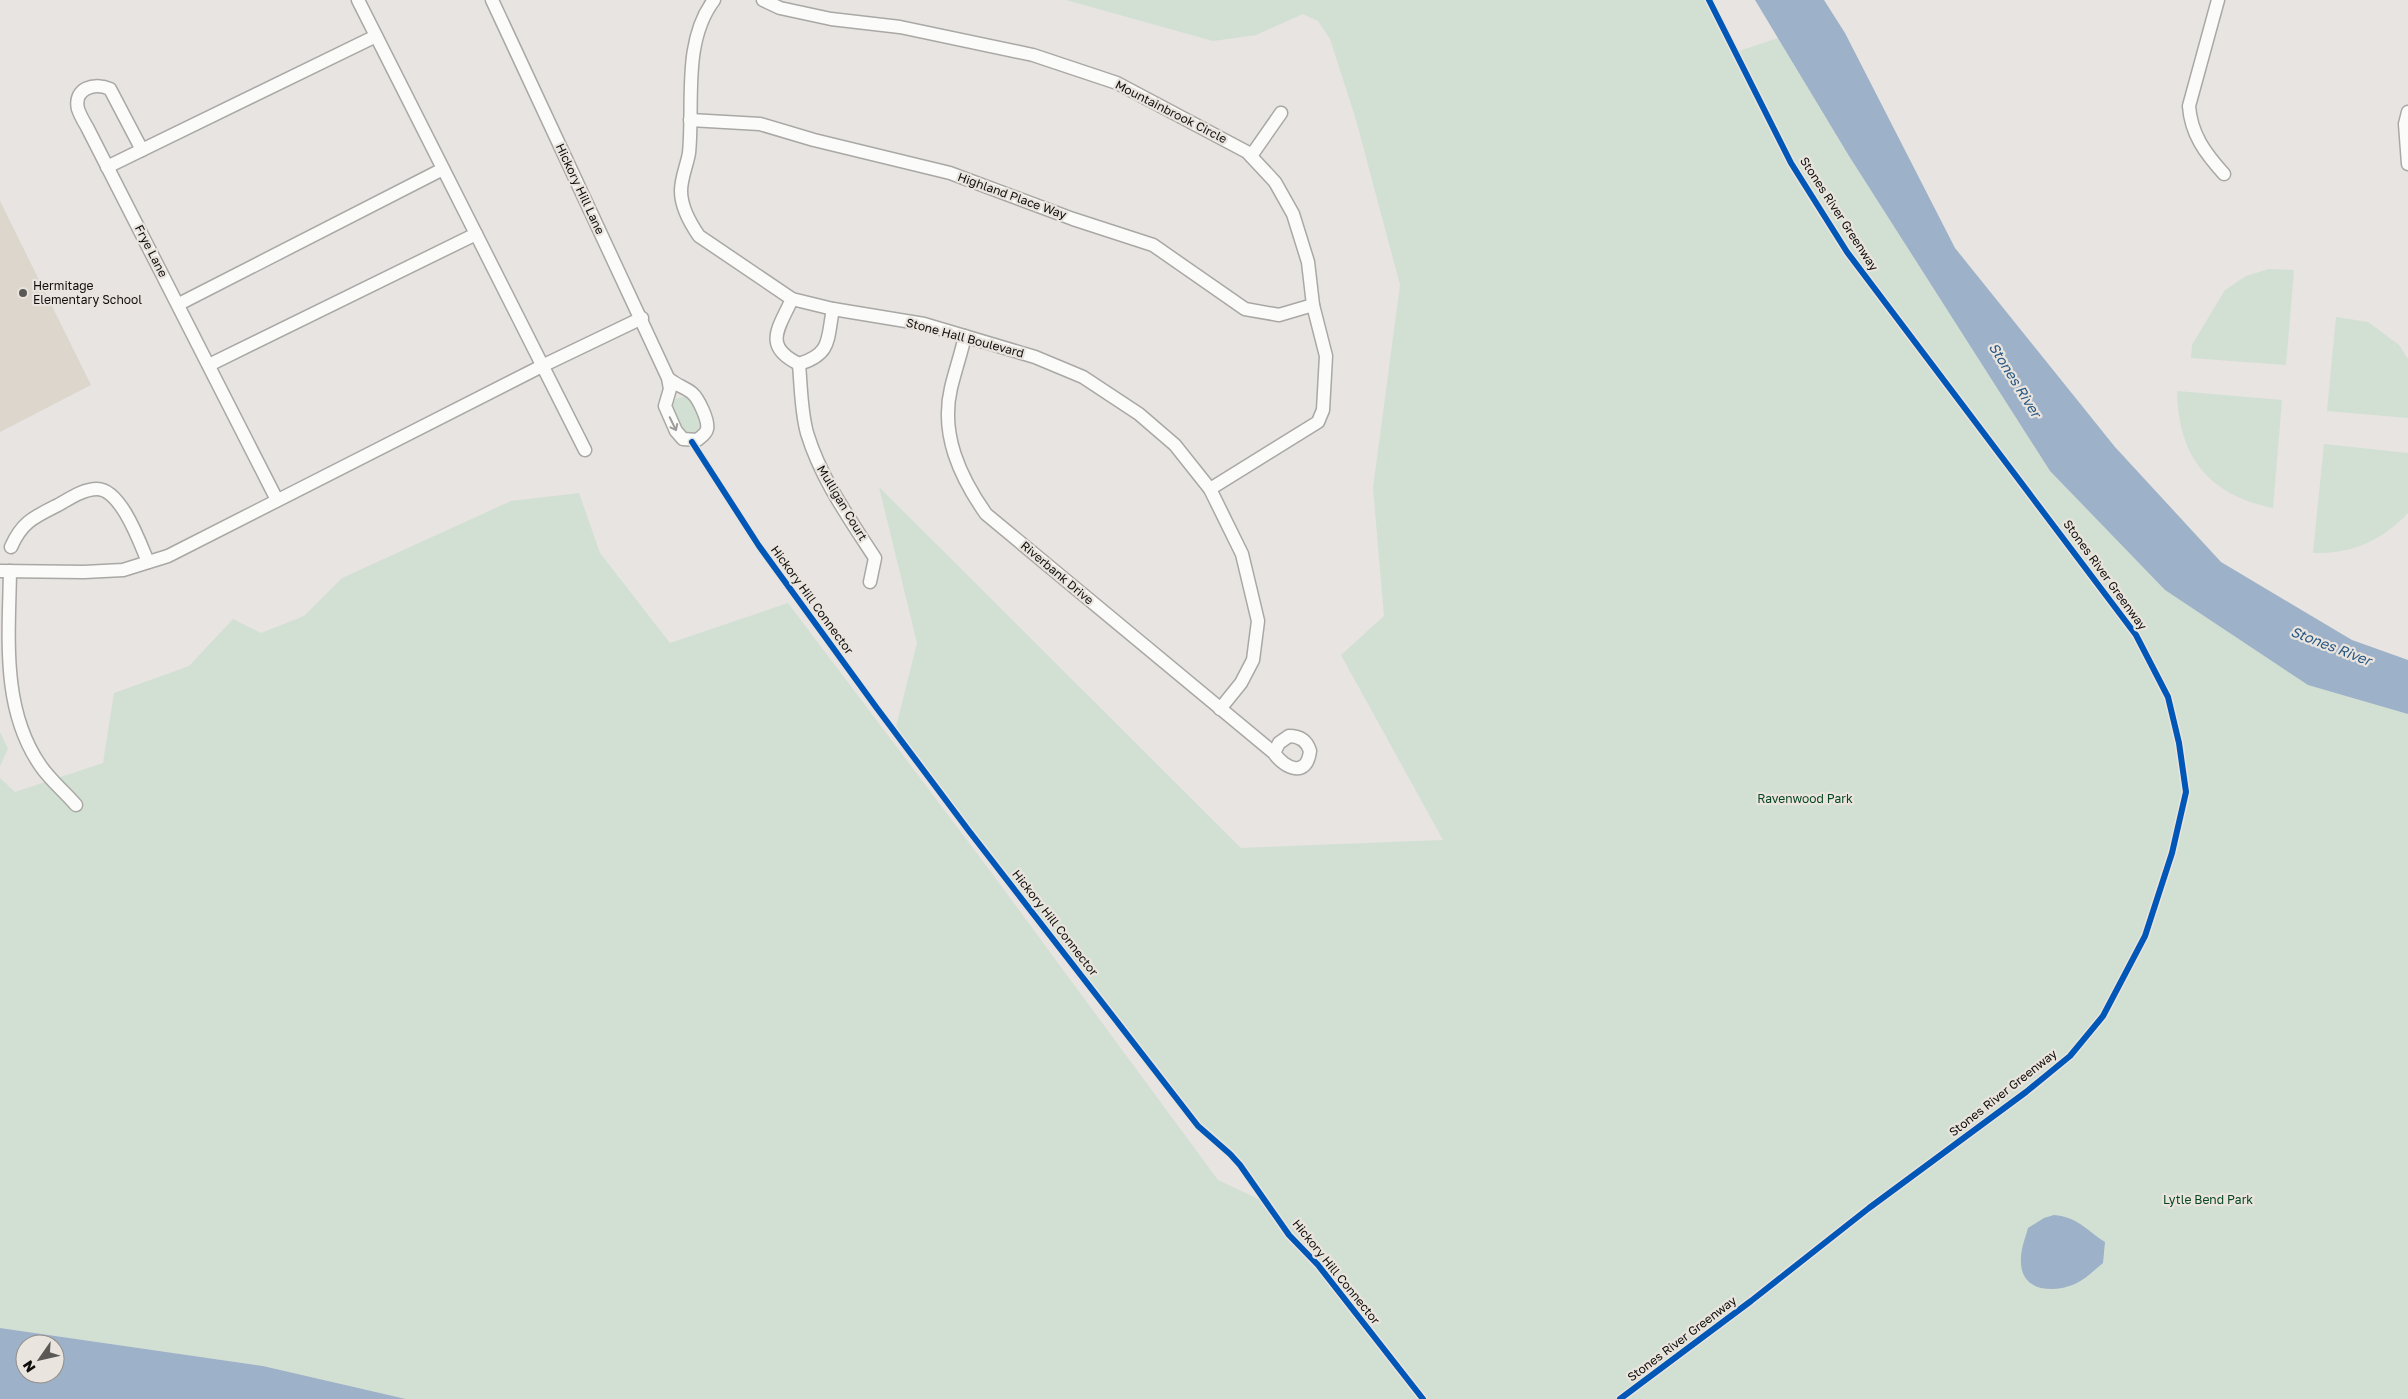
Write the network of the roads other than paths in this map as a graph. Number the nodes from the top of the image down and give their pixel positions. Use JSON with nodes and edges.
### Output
{"nodes":[{"id":1,"x":358,"y":0,"type":"edge"},
{"id":2,"x":492,"y":0,"type":"edge"},
{"id":3,"x":714,"y":0,"type":"edge"},
{"id":4,"x":763,"y":0,"type":"edge"},
{"id":5,"x":2218,"y":0,"type":"edge"},
{"id":6,"x":376,"y":36,"type":"junction"},
{"id":7,"x":2408,"y":112,"type":"edge"},
{"id":8,"x":1282,"y":113,"type":"dead end"},
{"id":9,"x":690,"y":120,"type":"junction"},
{"id":10,"x":142,"y":150,"type":"junction"},
{"id":11,"x":1251,"y":156,"type":"junction"},
{"id":12,"x":2408,"y":164,"type":"edge"},
{"id":13,"x":107,"y":167,"type":"junction"},
{"id":14,"x":443,"y":169,"type":"junction"},
{"id":15,"x":2224,"y":174,"type":"dead end"},
{"id":16,"x":476,"y":234,"type":"junction"},
{"id":17,"x":792,"y":299,"type":"junction"},
{"id":18,"x":179,"y":304,"type":"junction"},
{"id":19,"x":1314,"y":305,"type":"junction"},
{"id":20,"x":833,"y":309,"type":"junction"},
{"id":21,"x":642,"y":318,"type":"junction"},
{"id":22,"x":965,"y":336,"type":"junction"},
{"id":23,"x":799,"y":364,"type":"junction"},
{"id":24,"x":209,"y":365,"type":"junction"},
{"id":25,"x":542,"y":366,"type":"junction"},
{"id":26,"x":668,"y":378,"type":"junction"},
{"id":27,"x":585,"y":450,"type":"dead end"},
{"id":28,"x":1210,"y":489,"type":"junction"},
{"id":29,"x":278,"y":500,"type":"junction"},
{"id":30,"x":11,"y":548,"type":"dead end"},
{"id":31,"x":148,"y":562,"type":"junction"},
{"id":32,"x":5,"y":571,"type":"edge"},
{"id":33,"x":870,"y":582,"type":"dead end"},
{"id":34,"x":1220,"y":708,"type":"junction"},
{"id":35,"x":1274,"y":753,"type":"dead end"},
{"id":36,"x":76,"y":805,"type":"dead end"}],
"edges":[{"from":1,"to":6,"type":"street"},
{"from":2,"to":21,"type":"street","name":"Hickory Hill Lane"},
{"from":3,"to":9,"type":"street","name":"Stone Hall Boulevard"},
{"from":4,"to":11,"type":"street","name":"Mountainbrook Circle"},
{"from":5,"to":15,"type":"street"},
{"from":6,"to":10,"type":"street"},
{"from":6,"to":14,"type":"street"},
{"from":7,"to":12,"type":"street"},
{"from":8,"to":11,"type":"street"},
{"from":9,"to":17,"type":"street","name":"Stone Hall Boulevard"},
{"from":9,"to":19,"type":"street","name":"Highland Place Way"},
{"from":10,"to":13,"type":"street"},
{"from":10,"to":13,"type":"street","name":"Frye Lane"},
{"from":11,"to":19,"type":"street","name":"Mountainbrook Circle"},
{"from":13,"to":18,"type":"street","name":"Frye Lane"},
{"from":14,"to":16,"type":"street"},
{"from":14,"to":18,"type":"street"},
{"from":16,"to":24,"type":"street"},
{"from":16,"to":25,"type":"street"},
{"from":17,"to":20,"type":"street","name":"Stone Hall Boulevard"},
{"from":17,"to":23,"type":"street"},
{"from":18,"to":24,"type":"street","name":"Frye Lane"},
{"from":19,"to":28,"type":"street","name":"Mountainbrook Circle"},
{"from":20,"to":22,"type":"street","name":"Stone Hall Boulevard"},
{"from":20,"to":23,"type":"street"},
{"from":21,"to":25,"type":"street"},
{"from":21,"to":26,"type":"street","name":"Hickory Hill Lane"},
{"from":22,"to":28,"type":"street","name":"Stone Hall Boulevard"},
{"from":22,"to":34,"type":"street","name":"Riverbank Drive"},
{"from":23,"to":33,"type":"street","name":"Mulligan Court"},
{"from":24,"to":29,"type":"street","name":"Frye Lane"},
{"from":25,"to":27,"type":"street"},
{"from":25,"to":29,"type":"street"},
{"from":26,"to":26,"type":"street","name":"Hickory Hill Lane","one_way":true},
{"from":28,"to":34,"type":"street","name":"Stone Hall Boulevard"},
{"from":29,"to":31,"type":"street"},
{"from":30,"to":31,"type":"street"},
{"from":31,"to":32,"type":"street"},
{"from":32,"to":36,"type":"street"},
{"from":34,"to":35,"type":"street","name":"Riverbank Drive"}]}
